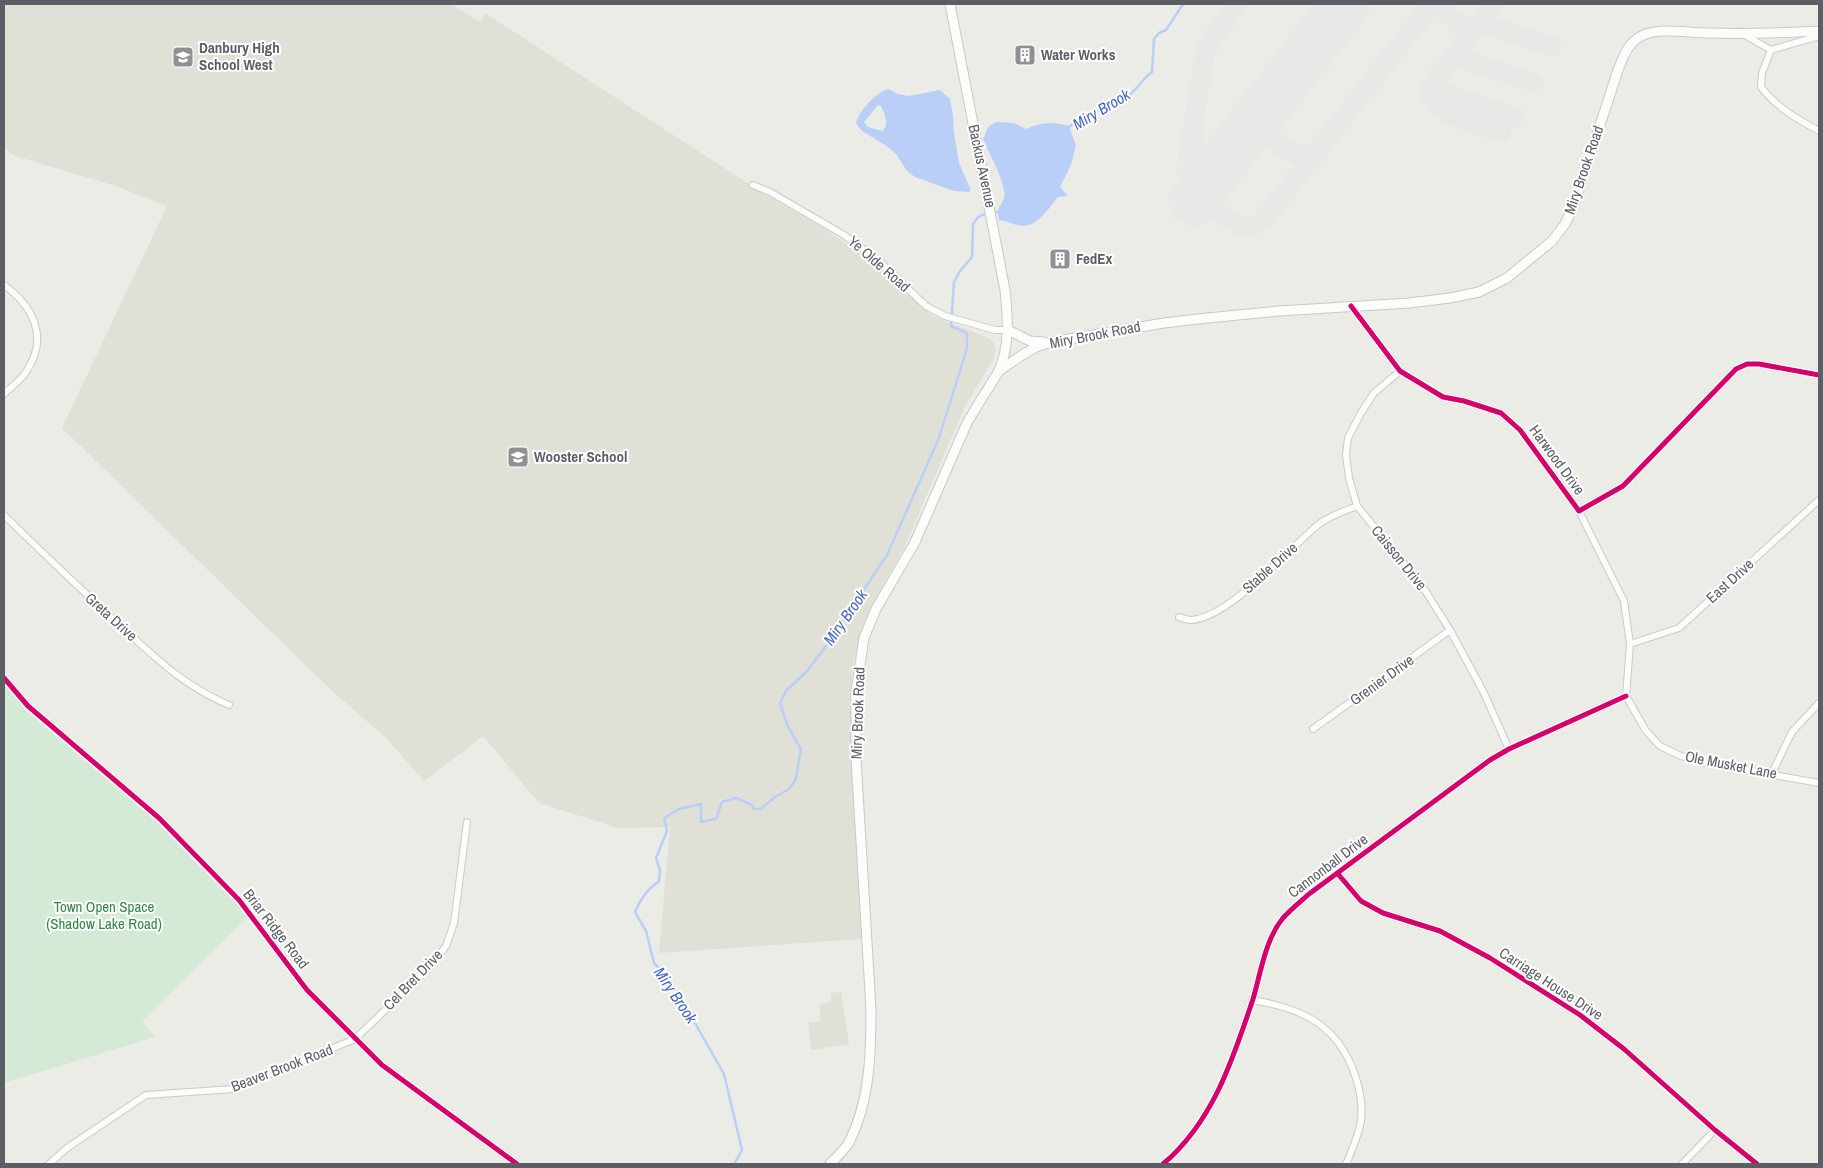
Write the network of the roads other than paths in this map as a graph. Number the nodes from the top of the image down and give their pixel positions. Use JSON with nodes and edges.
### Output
{"nodes":[{"id":1,"x":950,"y":4,"type":"edge"},
{"id":2,"x":1819,"y":32,"type":"edge"},
{"id":3,"x":1742,"y":33,"type":"junction"},
{"id":4,"x":1819,"y":36,"type":"edge"},
{"id":5,"x":1771,"y":50,"type":"junction"},
{"id":6,"x":1819,"y":130,"type":"edge"},
{"id":7,"x":753,"y":185,"type":"dead end"},
{"id":8,"x":4,"y":285,"type":"edge"},
{"id":9,"x":1351,"y":306,"type":"junction"},
{"id":10,"x":1008,"y":330,"type":"junction"},
{"id":11,"x":1052,"y":342,"type":"junction"},
{"id":12,"x":999,"y":371,"type":"junction"},
{"id":13,"x":1400,"y":371,"type":"junction"},
{"id":14,"x":1819,"y":375,"type":"edge"},
{"id":15,"x":4,"y":394,"type":"edge"},
{"id":16,"x":1819,"y":500,"type":"edge"},
{"id":17,"x":1357,"y":506,"type":"junction"},
{"id":18,"x":1579,"y":511,"type":"junction"},
{"id":19,"x":4,"y":515,"type":"edge"},
{"id":20,"x":1179,"y":617,"type":"dead end"},
{"id":21,"x":1450,"y":630,"type":"junction"},
{"id":22,"x":1630,"y":644,"type":"junction"},
{"id":23,"x":4,"y":678,"type":"edge"},
{"id":24,"x":1626,"y":696,"type":"junction"},
{"id":25,"x":1819,"y":704,"type":"edge"},
{"id":26,"x":228,"y":705,"type":"dead end"},
{"id":27,"x":1313,"y":729,"type":"dead end"},
{"id":28,"x":1509,"y":749,"type":"junction"},
{"id":29,"x":1772,"y":773,"type":"junction"},
{"id":30,"x":1819,"y":783,"type":"edge"},
{"id":31,"x":467,"y":822,"type":"dead end"},
{"id":32,"x":1338,"y":874,"type":"junction"},
{"id":33,"x":1252,"y":1000,"type":"junction"},
{"id":34,"x":355,"y":1039,"type":"junction"},
{"id":35,"x":1715,"y":1130,"type":"junction"},
{"id":36,"x":50,"y":1164,"type":"edge"},
{"id":37,"x":517,"y":1164,"type":"edge"},
{"id":38,"x":830,"y":1164,"type":"edge"},
{"id":39,"x":1163,"y":1164,"type":"edge"},
{"id":40,"x":1346,"y":1164,"type":"edge"},
{"id":41,"x":1682,"y":1164,"type":"edge"},
{"id":42,"x":1757,"y":1164,"type":"edge"}],
"edges":[{"from":1,"to":10,"type":"main road","name":"Backus Avenue"},
{"from":2,"to":3,"type":"main road","name":"Miry Brook Road"},
{"from":3,"to":5,"type":"street"},
{"from":3,"to":9,"type":"main road","name":"Miry Brook Road"},
{"from":4,"to":5,"type":"street"},
{"from":5,"to":6,"type":"street"},
{"from":7,"to":10,"type":"street","name":"Ye Olde Road"},
{"from":8,"to":15,"type":"street"},
{"from":9,"to":11,"type":"main road","name":"Miry Brook Road"},
{"from":9,"to":13,"type":"street","name":"Harwood Drive"},
{"from":10,"to":11,"type":"main road"},
{"from":10,"to":12,"type":"main road","name":"Backus Avenue"},
{"from":11,"to":12,"type":"main road","name":"Miry Brook Road"},
{"from":12,"to":38,"type":"main road","name":"Miry Brook Road"},
{"from":13,"to":17,"type":"street","name":"Caisson Drive"},
{"from":13,"to":18,"type":"street","name":"Harwood Drive"},
{"from":14,"to":18,"type":"street","name":"Harwood Drive"},
{"from":16,"to":22,"type":"street","name":"East Drive"},
{"from":17,"to":20,"type":"street","name":"Stable Drive"},
{"from":17,"to":21,"type":"street","name":"Caisson Drive"},
{"from":18,"to":22,"type":"street"},
{"from":19,"to":26,"type":"street","name":"Greta Drive"},
{"from":21,"to":27,"type":"street","name":"Grenier Drive"},
{"from":21,"to":28,"type":"street","name":"Caisson Drive"},
{"from":22,"to":24,"type":"street"},
{"from":23,"to":34,"type":"street","name":"Briar Ridge Road"},
{"from":24,"to":28,"type":"street","name":"Cannonball Drive"},
{"from":24,"to":29,"type":"street","name":"Ole Musket Lane"},
{"from":25,"to":29,"type":"street"},
{"from":28,"to":32,"type":"street","name":"Cannonball Drive"},
{"from":29,"to":30,"type":"street","name":"Ole Musket Lane"},
{"from":31,"to":34,"type":"street","name":"Cel Bret Drive"},
{"from":32,"to":33,"type":"street","name":"Cannonball Drive"},
{"from":32,"to":35,"type":"street","name":"Carriage House Drive"},
{"from":33,"to":39,"type":"street","name":"Cannonball Drive"},
{"from":33,"to":40,"type":"street"},
{"from":34,"to":36,"type":"street","name":"Beaver Brook Road"},
{"from":34,"to":37,"type":"street","name":"Briar Ridge Road"},
{"from":35,"to":41,"type":"street"},
{"from":35,"to":42,"type":"street","name":"Carriage House Drive"}]}
